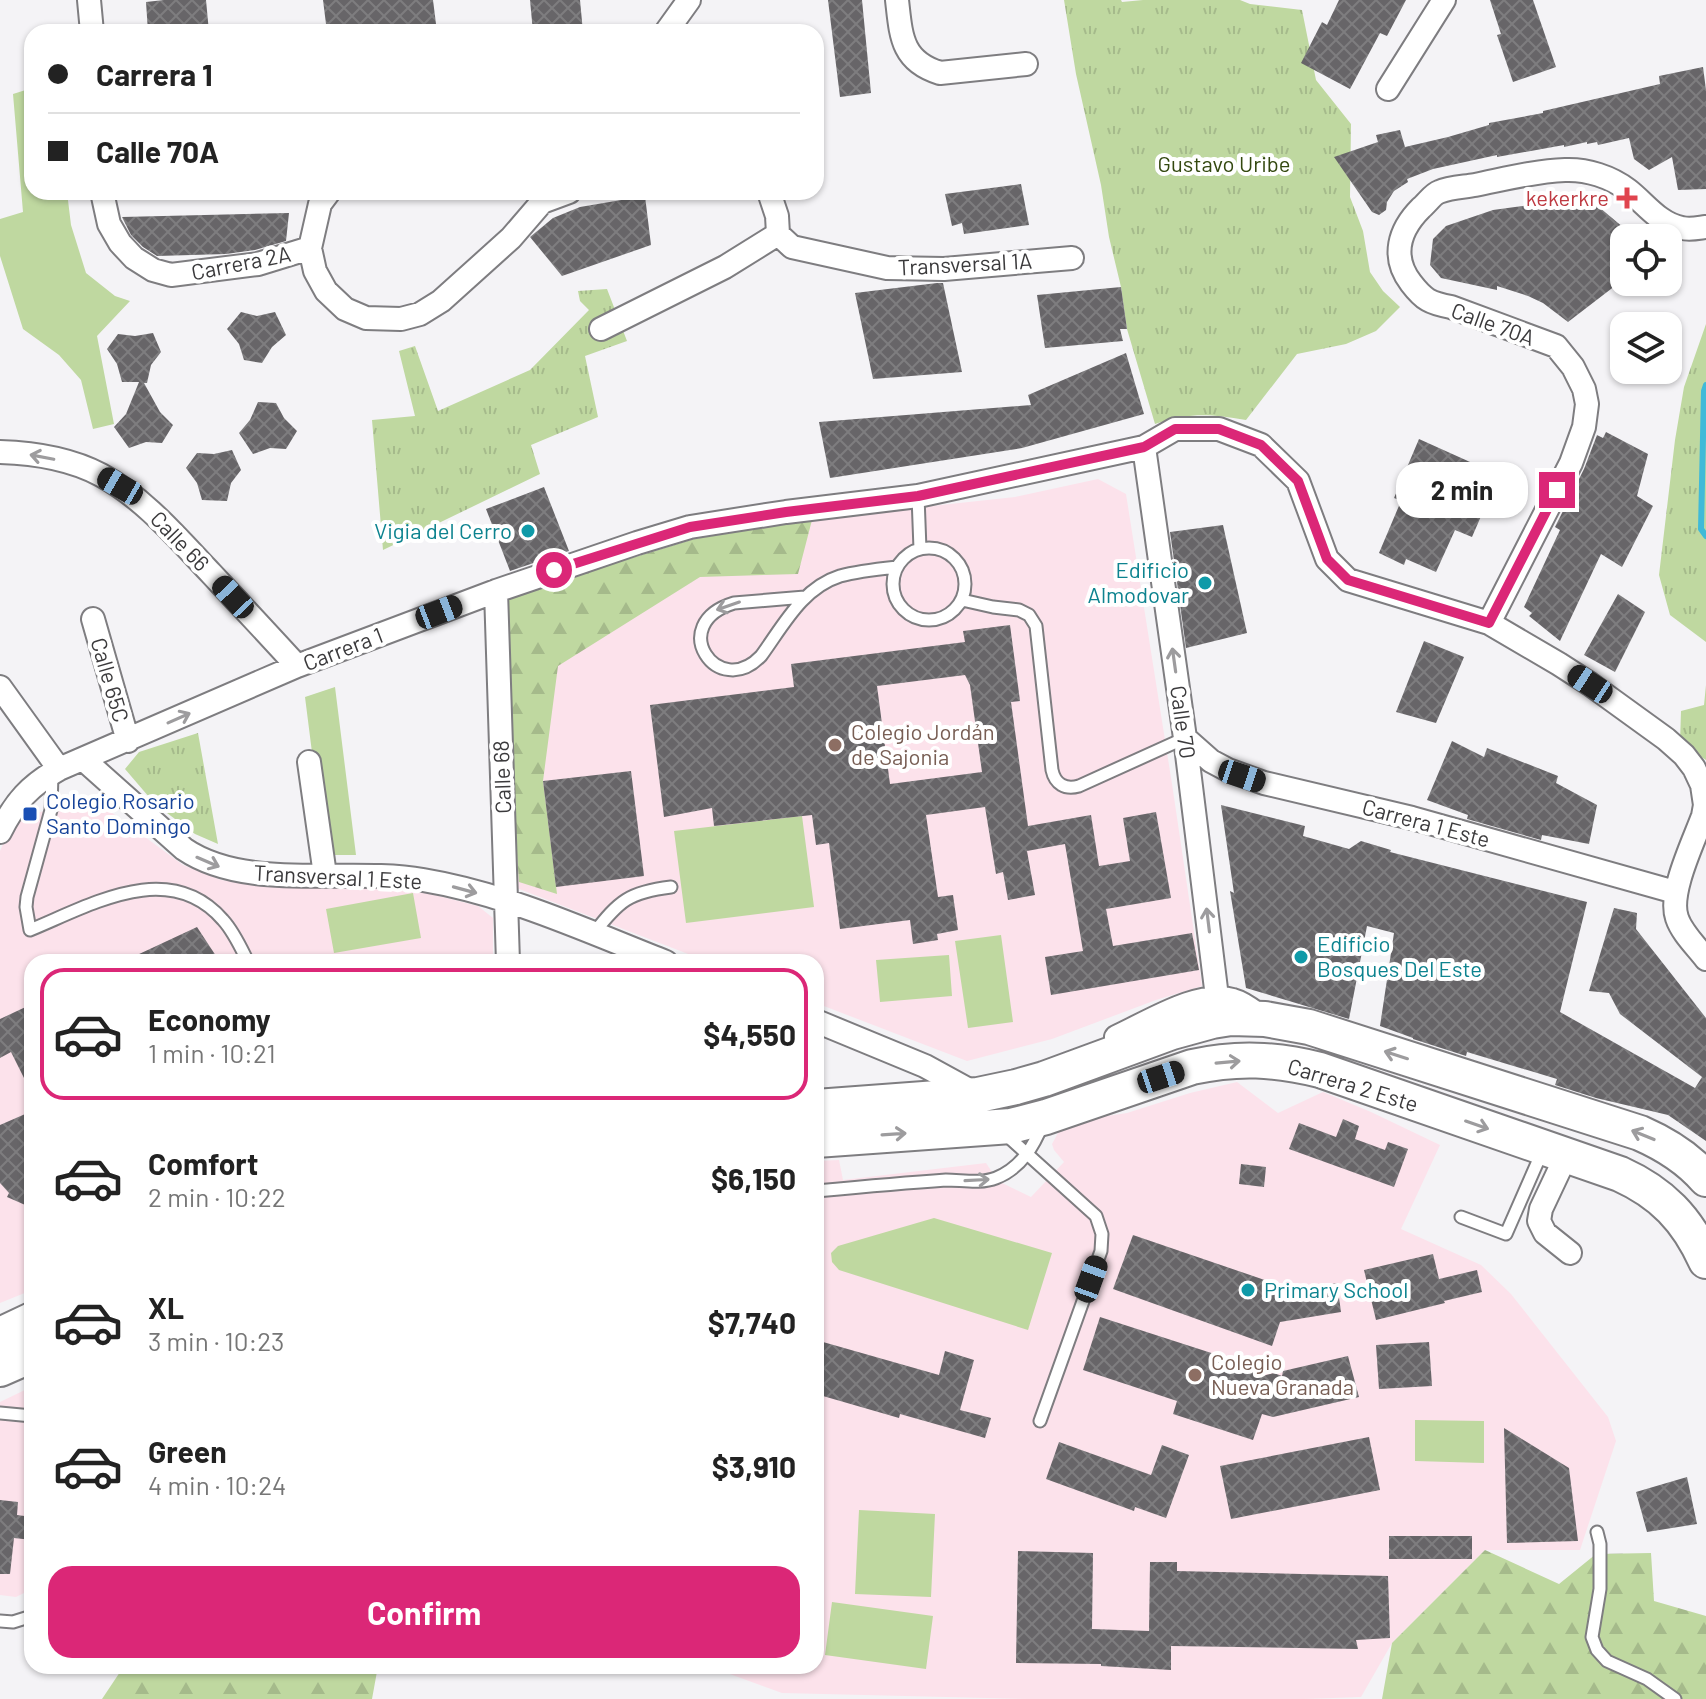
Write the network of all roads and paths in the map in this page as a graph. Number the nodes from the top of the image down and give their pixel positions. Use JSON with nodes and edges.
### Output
{"nodes":[{"id":1,"x":89,"y":0,"type":"edge"},
{"id":2,"x":680,"y":0,"type":"edge"},
{"id":3,"x":689,"y":0,"type":"edge"},
{"id":4,"x":897,"y":0,"type":"edge"},
{"id":5,"x":1444,"y":0,"type":"edge"},
{"id":6,"x":91,"y":24,"type":"edge"},
{"id":7,"x":671,"y":24,"type":"edge"},
{"id":8,"x":672,"y":24,"type":"edge"},
{"id":9,"x":1026,"y":64,"type":"dead end"},
{"id":10,"x":1388,"y":89,"type":"dead end"},
{"id":11,"x":104,"y":200,"type":"edge"},
{"id":12,"x":323,"y":200,"type":"edge"},
{"id":13,"x":547,"y":200,"type":"edge"},
{"id":14,"x":772,"y":200,"type":"edge"},
{"id":15,"x":1706,"y":227,"type":"edge"},
{"id":16,"x":778,"y":234,"type":"junction"},
{"id":17,"x":310,"y":248,"type":"junction"},
{"id":18,"x":1072,"y":258,"type":"dead end"},
{"id":19,"x":601,"y":329,"type":"dead end"},
{"id":20,"x":1144,"y":447,"type":"junction"},
{"id":21,"x":0,"y":452,"type":"edge"},
{"id":22,"x":918,"y":496,"type":"junction"},
{"id":23,"x":920,"y":549,"type":"junction"},
{"id":24,"x":897,"y":567,"type":"junction"},
{"id":25,"x":496,"y":591,"type":"junction"},
{"id":26,"x":805,"y":597,"type":"junction"},
{"id":27,"x":962,"y":600,"type":"junction"},
{"id":28,"x":93,"y":619,"type":"dead end"},
{"id":29,"x":1489,"y":623,"type":"junction"},
{"id":30,"x":297,"y":666,"type":"junction"},
{"id":31,"x":0,"y":687,"type":"edge"},
{"id":32,"x":1185,"y":738,"type":"junction"},
{"id":33,"x":128,"y":741,"type":"junction"},
{"id":34,"x":83,"y":759,"type":"junction"},
{"id":35,"x":309,"y":762,"type":"dead end"},
{"id":36,"x":56,"y":771,"type":"junction"},
{"id":37,"x":1705,"y":796,"type":"edge"},
{"id":38,"x":0,"y":832,"type":"edge"},
{"id":39,"x":325,"y":875,"type":"junction"},
{"id":40,"x":671,"y":887,"type":"dead end"},
{"id":41,"x":1675,"y":899,"type":"junction"},
{"id":42,"x":506,"y":900,"type":"junction"},
{"id":43,"x":594,"y":934,"type":"junction"},
{"id":44,"x":244,"y":954,"type":"edge"},
{"id":45,"x":508,"y":954,"type":"edge"},
{"id":46,"x":645,"y":954,"type":"edge"},
{"id":47,"x":1706,"y":959,"type":"edge"},
{"id":48,"x":1217,"y":997,"type":"junction"},
{"id":49,"x":1265,"y":1019,"type":"junction"},
{"id":50,"x":824,"y":1024,"type":"edge"},
{"id":51,"x":1044,"y":1079,"type":"junction"},
{"id":52,"x":978,"y":1095,"type":"junction"},
{"id":53,"x":824,"y":1106,"type":"edge"},
{"id":54,"x":1012,"y":1136,"type":"junction"},
{"id":55,"x":824,"y":1140,"type":"edge"},
{"id":56,"x":1555,"y":1152,"type":"junction"},
{"id":57,"x":1706,"y":1179,"type":"edge"},
{"id":58,"x":824,"y":1190,"type":"edge"},
{"id":59,"x":1461,"y":1217,"type":"dead end"},
{"id":60,"x":1570,"y":1253,"type":"dead end"},
{"id":61,"x":1706,"y":1261,"type":"edge"},
{"id":62,"x":24,"y":1324,"type":"edge"},
{"id":63,"x":0,"y":1335,"type":"edge"},
{"id":64,"x":24,"y":1358,"type":"edge"},
{"id":65,"x":0,"y":1369,"type":"edge"},
{"id":66,"x":0,"y":1413,"type":"edge"},
{"id":67,"x":24,"y":1415,"type":"edge"},
{"id":68,"x":1040,"y":1421,"type":"dead end"},
{"id":69,"x":1597,"y":1532,"type":"dead end"},
{"id":70,"x":24,"y":1619,"type":"edge"},
{"id":71,"x":0,"y":1621,"type":"edge"},
{"id":72,"x":1675,"y":1699,"type":"edge"}],
"edges":[{"from":1,"to":6,"type":"street"},
{"from":2,"to":7,"type":"street"},
{"from":3,"to":8,"type":"street"},
{"from":4,"to":9,"type":"street"},
{"from":5,"to":10,"type":"street"},
{"from":11,"to":17,"type":"street","name":"Carrera 2A"},
{"from":12,"to":17,"type":"street"},
{"from":13,"to":17,"type":"street"},
{"from":14,"to":16,"type":"street"},
{"from":15,"to":29,"type":"street","name":"Calle 70A"},
{"from":16,"to":18,"type":"street","name":"Transversal 1A"},
{"from":16,"to":19,"type":"street"},
{"from":20,"to":22,"type":"street","name":"Carrera 1"},
{"from":20,"to":29,"type":"street","name":"Carrera 1"},
{"from":32,"to":20,"type":"street","name":"Calle 70","one_way":true},
{"from":30,"to":21,"type":"street","name":"Calle 66","one_way":true},
{"from":22,"to":23,"type":"lane"},
{"from":22,"to":25,"type":"street","name":"Carrera 1"},
{"from":23,"to":24,"type":"lane"},
{"from":23,"to":27,"type":"lane"},
{"from":24,"to":26,"type":"lane"},
{"from":24,"to":27,"type":"lane"},
{"from":25,"to":30,"type":"street","name":"Carrera 1"},
{"from":25,"to":42,"type":"street","name":"Calle 68"},
{"from":26,"to":26,"type":"lane","one_way":true},
{"from":27,"to":32,"type":"lane"},
{"from":28,"to":33,"type":"street","name":"Calle 65C"},
{"from":29,"to":37,"type":"street","name":"Carrera 1"},
{"from":33,"to":30,"type":"street","name":"Carrera 1","one_way":true},
{"from":31,"to":36,"type":"street"},
{"from":32,"to":41,"type":"street","name":"Carrera 1 Este"},
{"from":48,"to":32,"type":"street","name":"Calle 70","one_way":true},
{"from":33,"to":34,"type":"street","name":"Carrera 1"},
{"from":34,"to":36,"type":"street","name":"Carrera 1"},
{"from":34,"to":39,"type":"street","name":"Transversal 1 Este","one_way":true},
{"from":35,"to":39,"type":"street"},
{"from":36,"to":38,"type":"street","name":"Carrera 1"},
{"from":36,"to":44,"type":"lane"},
{"from":37,"to":41,"type":"street"},
{"from":39,"to":42,"type":"street","name":"Transversal 1 Este","one_way":true},
{"from":40,"to":43,"type":"lane"},
{"from":41,"to":47,"type":"street"},
{"from":42,"to":43,"type":"street","name":"Transversal 1 Este"},
{"from":42,"to":45,"type":"street","name":"Calle 68"},
{"from":43,"to":46,"type":"street","name":"Transversal 1 Este"},
{"from":48,"to":49,"type":"street"},
{"from":48,"to":51,"type":"street"},
{"from":49,"to":51,"type":"main road","name":"Carrera 2 Este"},
{"from":57,"to":49,"type":"main road","name":"Carrera 2 Este","one_way":true},
{"from":50,"to":52,"type":"street"},
{"from":51,"to":52,"type":"main road","name":"Carrera 2 Este"},
{"from":52,"to":53,"type":"main road","name":"Carrera 2 Este"},
{"from":52,"to":54,"type":"street"},
{"from":55,"to":54,"type":"main road","name":"Carrera 2 Este","one_way":true},
{"from":54,"to":56,"type":"main road","name":"Carrera 2 Este","one_way":true},
{"from":58,"to":54,"type":"lane","one_way":true},
{"from":54,"to":68,"type":"lane"},
{"from":56,"to":59,"type":"lane"},
{"from":56,"to":60,"type":"street"},
{"from":56,"to":61,"type":"main road","name":"Carrera 2 Este"},
{"from":62,"to":63,"type":"main road"},
{"from":64,"to":65,"type":"main road"},
{"from":66,"to":67,"type":"lane"},
{"from":69,"to":72,"type":"lane"},
{"from":70,"to":71,"type":"lane"}]}
